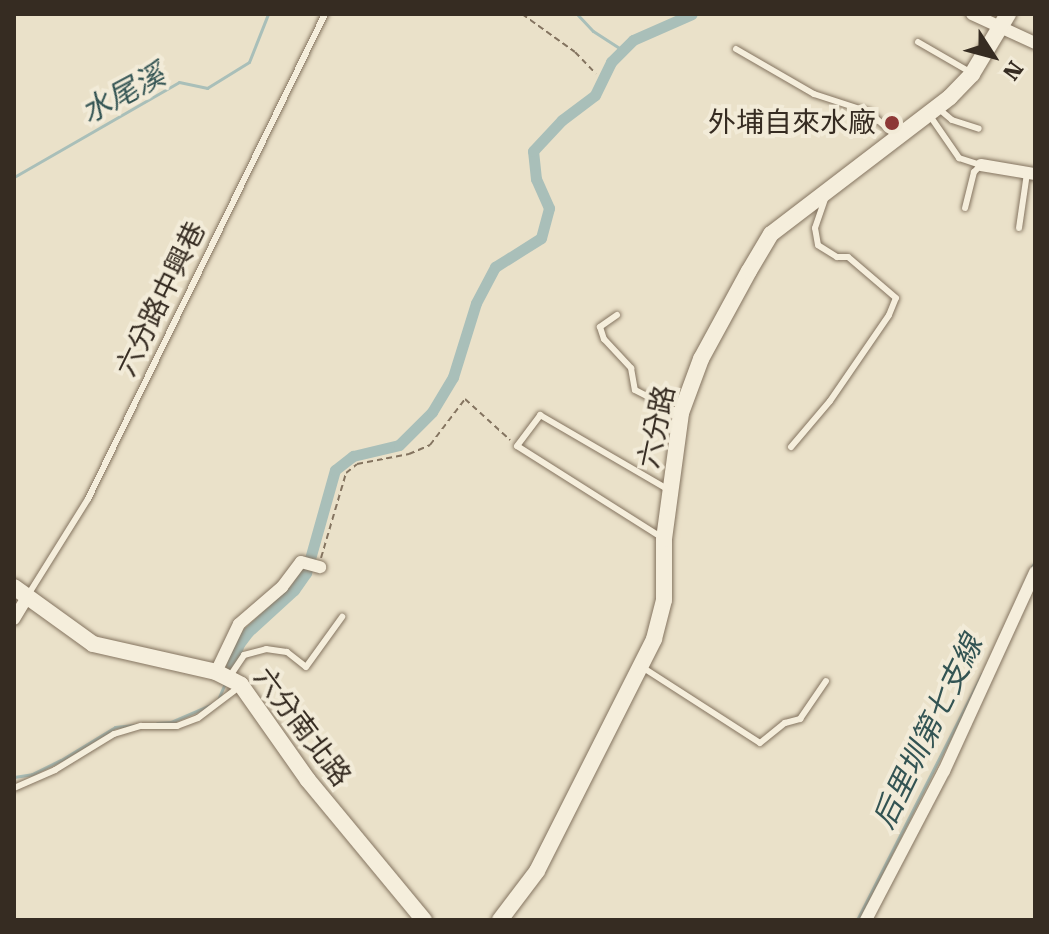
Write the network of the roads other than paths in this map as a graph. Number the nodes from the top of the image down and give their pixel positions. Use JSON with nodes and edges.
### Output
{"nodes":[{"id":1,"x":325,"y":14,"type":"edge"},
{"id":2,"x":972,"y":14,"type":"edge"},
{"id":3,"x":1004,"y":21,"type":"edge"},
{"id":4,"x":918,"y":42,"type":"dead end"},
{"id":5,"x":1035,"y":43,"type":"edge"},
{"id":6,"x":736,"y":49,"type":"dead end"},
{"id":7,"x":972,"y":74,"type":"junction"},
{"id":8,"x":932,"y":109,"type":"junction"},
{"id":9,"x":979,"y":129,"type":"dead end"},
{"id":10,"x":897,"y":136,"type":"junction"},
{"id":11,"x":981,"y":165,"type":"junction"},
{"id":12,"x":1031,"y":174,"type":"edge"},
{"id":13,"x":827,"y":192,"type":"junction"},
{"id":14,"x":965,"y":208,"type":"dead end"},
{"id":15,"x":1019,"y":228,"type":"dead end"},
{"id":16,"x":617,"y":315,"type":"dead end"},
{"id":17,"x":681,"y":413,"type":"junction"},
{"id":18,"x":791,"y":447,"type":"dead end"},
{"id":19,"x":670,"y":491,"type":"junction"},
{"id":20,"x":664,"y":539,"type":"junction"},
{"id":21,"x":320,"y":567,"type":"road end"},
{"id":22,"x":1035,"y":572,"type":"edge"},
{"id":23,"x":20,"y":592,"type":"edge"},
{"id":24,"x":342,"y":617,"type":"dead end"},
{"id":25,"x":14,"y":619,"type":"edge"},
{"id":26,"x":642,"y":667,"type":"junction"},
{"id":27,"x":229,"y":677,"type":"junction"},
{"id":28,"x":826,"y":681,"type":"dead end"},
{"id":29,"x":14,"y":788,"type":"edge"},
{"id":30,"x":424,"y":920,"type":"edge"},
{"id":31,"x":500,"y":920,"type":"edge"},
{"id":32,"x":866,"y":920,"type":"edge"}],
"edges":[{"from":1,"to":23,"type":"lane","name":"六分路中興巷"},
{"from":2,"to":3,"type":"street"},
{"from":3,"to":5,"type":"street"},
{"from":3,"to":7,"type":"street","name":"六分路"},
{"from":4,"to":7,"type":"lane"},
{"from":6,"to":10,"type":"lane"},
{"from":7,"to":8,"type":"street","name":"六分路"},
{"from":8,"to":9,"type":"lane"},
{"from":8,"to":10,"type":"street","name":"六分路"},
{"from":8,"to":11,"type":"lane"},
{"from":10,"to":13,"type":"street","name":"六分路"},
{"from":11,"to":12,"type":"street"},
{"from":11,"to":14,"type":"lane"},
{"from":12,"to":15,"type":"lane"},
{"from":13,"to":17,"type":"street","name":"六分路"},
{"from":13,"to":18,"type":"lane"},
{"from":16,"to":17,"type":"lane"},
{"from":17,"to":19,"type":"street","name":"六分路"},
{"from":19,"to":20,"type":"street","name":"六分路"},
{"from":19,"to":20,"type":"lane"},
{"from":20,"to":26,"type":"street","name":"六分路"},
{"from":21,"to":27,"type":"street"},
{"from":22,"to":32,"type":"street"},
{"from":23,"to":25,"type":"street"},
{"from":23,"to":27,"type":"street","name":"六分南北路"},
{"from":24,"to":27,"type":"lane"},
{"from":26,"to":28,"type":"lane"},
{"from":26,"to":31,"type":"street","name":"六分路"},
{"from":27,"to":29,"type":"lane"},
{"from":27,"to":30,"type":"street","name":"六分南北路"}]}
